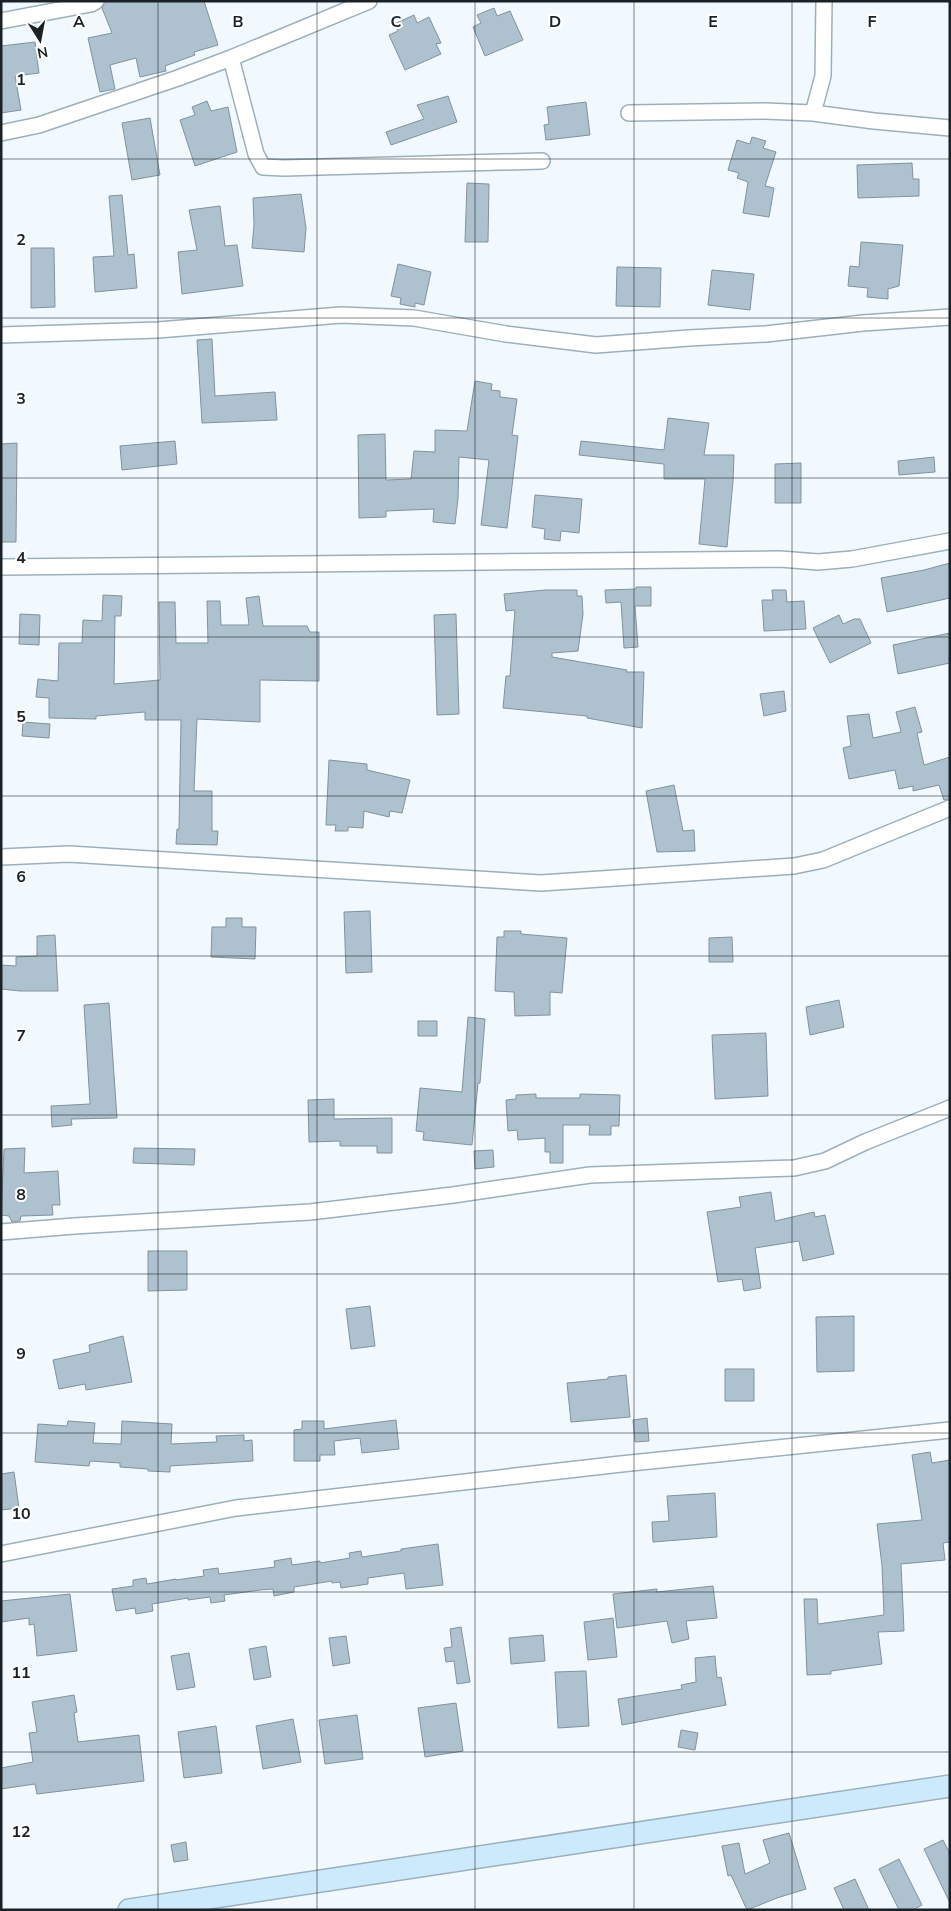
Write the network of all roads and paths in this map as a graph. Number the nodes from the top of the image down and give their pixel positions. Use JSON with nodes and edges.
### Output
{"nodes":[{"id":1,"x":96,"y":1,"type":"edge"},
{"id":2,"x":369,"y":1,"type":"edge"},
{"id":3,"x":824,"y":1,"type":"edge"},
{"id":4,"x":1,"y":21,"type":"edge"},
{"id":5,"x":231,"y":58,"type":"junction"},
{"id":6,"x":813,"y":112,"type":"junction"},
{"id":7,"x":629,"y":113,"type":"dead end"},
{"id":8,"x":950,"y":128,"type":"edge"},
{"id":9,"x":1,"y":133,"type":"edge"},
{"id":10,"x":542,"y":161,"type":"dead end"},
{"id":11,"x":950,"y":317,"type":"edge"},
{"id":12,"x":1,"y":335,"type":"edge"},
{"id":13,"x":950,"y":542,"type":"edge"},
{"id":14,"x":1,"y":567,"type":"edge"},
{"id":15,"x":950,"y":808,"type":"edge"},
{"id":16,"x":1,"y":857,"type":"edge"},
{"id":17,"x":950,"y":1108,"type":"edge"},
{"id":18,"x":1,"y":1232,"type":"edge"},
{"id":19,"x":950,"y":1430,"type":"edge"},
{"id":20,"x":1,"y":1554,"type":"edge"},
{"id":21,"x":950,"y":1786,"type":"edge"},
{"id":22,"x":129,"y":1910,"type":"edge"}],
"edges":[{"from":1,"to":4,"type":"street"},
{"from":2,"to":5,"type":"street"},
{"from":3,"to":6,"type":"street"},
{"from":5,"to":9,"type":"street"},
{"from":5,"to":10,"type":"street"},
{"from":6,"to":7,"type":"street"},
{"from":6,"to":8,"type":"street"},
{"from":11,"to":12,"type":"street"},
{"from":13,"to":14,"type":"street"},
{"from":15,"to":16,"type":"street"},
{"from":17,"to":18,"type":"street"},
{"from":19,"to":20,"type":"street"},
{"from":21,"to":22,"type":"street"}]}
